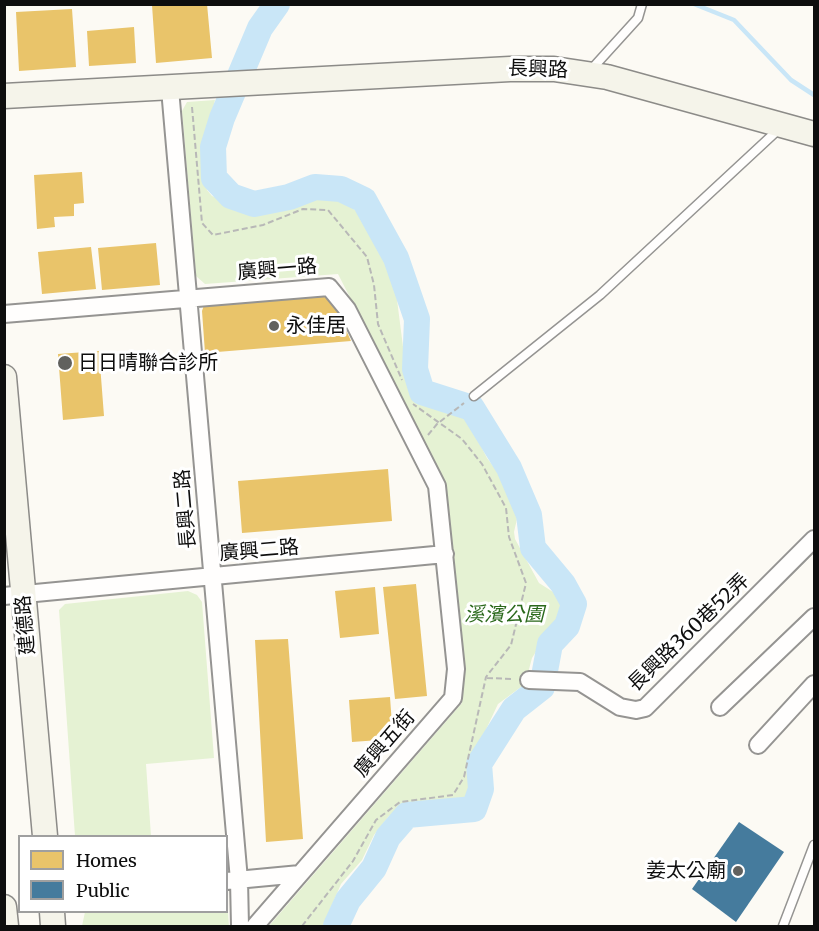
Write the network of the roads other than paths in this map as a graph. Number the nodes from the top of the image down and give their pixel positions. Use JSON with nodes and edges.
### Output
{"nodes":[{"id":1,"x":642,"y":4,"type":"edge"},
{"id":2,"x":588,"y":73,"type":"junction"},
{"id":3,"x":170,"y":89,"type":"junction"},
{"id":4,"x":4,"y":96,"type":"edge"},
{"id":5,"x":782,"y":125,"type":"junction"},
{"id":6,"x":814,"y":134,"type":"edge"},
{"id":7,"x":190,"y":299,"type":"junction"},
{"id":8,"x":4,"y":314,"type":"edge"},
{"id":9,"x":4,"y":377,"type":"edge"},
{"id":10,"x":474,"y":396,"type":"road end"},
{"id":11,"x":814,"y":539,"type":"edge"},
{"id":12,"x":445,"y":554,"type":"junction"},
{"id":13,"x":213,"y":576,"type":"junction"},
{"id":14,"x":14,"y":595,"type":"edge"},
{"id":15,"x":814,"y":616,"type":"edge"},
{"id":16,"x":529,"y":680,"type":"road end"},
{"id":17,"x":814,"y":684,"type":"edge"},
{"id":18,"x":720,"y":707,"type":"dead end"},
{"id":19,"x":758,"y":745,"type":"dead end"},
{"id":20,"x":45,"y":835,"type":"edge"},
{"id":21,"x":814,"y":845,"type":"edge"},
{"id":22,"x":300,"y":874,"type":"junction"},
{"id":23,"x":233,"y":880,"type":"edge"},
{"id":24,"x":4,"y":907,"type":"edge"},
{"id":25,"x":6,"y":927,"type":"edge"},
{"id":26,"x":240,"y":927,"type":"edge"},
{"id":27,"x":255,"y":927,"type":"edge"},
{"id":28,"x":783,"y":927,"type":"edge"}],
"edges":[{"from":1,"to":2,"type":"lane"},
{"from":2,"to":3,"type":"main road","name":"長興路"},
{"from":2,"to":5,"type":"main road","name":"長興路"},
{"from":3,"to":4,"type":"main road"},
{"from":3,"to":7,"type":"street","name":"長興二路"},
{"from":5,"to":6,"type":"main road","name":"長興路"},
{"from":5,"to":10,"type":"lane"},
{"from":7,"to":8,"type":"street","name":"廣興一路"},
{"from":7,"to":12,"type":"street","name":"廣興一路"},
{"from":7,"to":13,"type":"street","name":"長興二路"},
{"from":9,"to":14,"type":"main road","name":"建德路"},
{"from":11,"to":16,"type":"street","name":"長興路360巷52弄"},
{"from":12,"to":13,"type":"street","name":"廣興二路"},
{"from":12,"to":22,"type":"street","name":"廣興五街"},
{"from":13,"to":14,"type":"street","name":"廣興二路"},
{"from":13,"to":23,"type":"street","name":"長興二路"},
{"from":14,"to":20,"type":"main road","name":"建德路"},
{"from":15,"to":18,"type":"street"},
{"from":17,"to":19,"type":"street"},
{"from":21,"to":28,"type":"lane"},
{"from":22,"to":23,"type":"street"},
{"from":22,"to":27,"type":"street","name":"廣興五街"},
{"from":23,"to":26,"type":"street","name":"長興二路"},
{"from":24,"to":25,"type":"main road"}]}
